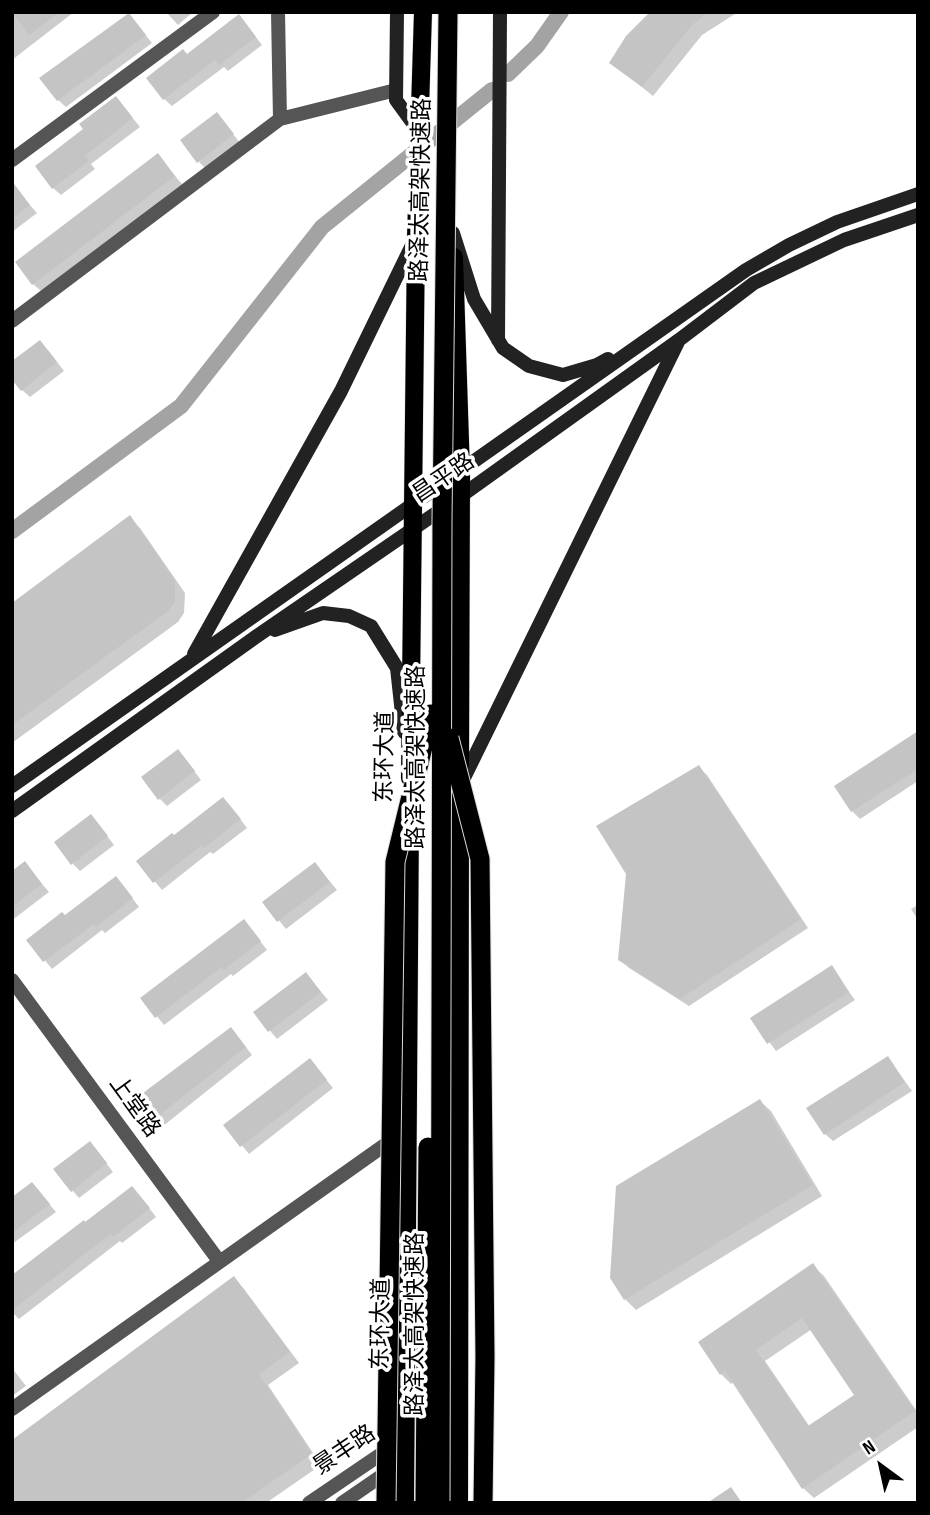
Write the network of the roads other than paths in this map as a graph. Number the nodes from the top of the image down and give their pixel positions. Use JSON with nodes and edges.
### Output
{"nodes":[{"id":1,"x":213,"y":12,"type":"edge"},
{"id":2,"x":278,"y":12,"type":"edge"},
{"id":3,"x":397,"y":12,"type":"edge"},
{"id":4,"x":423,"y":12,"type":"edge"},
{"id":5,"x":435,"y":12,"type":"edge"},
{"id":6,"x":448,"y":12,"type":"edge"},
{"id":7,"x":457,"y":12,"type":"edge"},
{"id":8,"x":500,"y":12,"type":"edge"},
{"id":9,"x":396,"y":90,"type":"junction"},
{"id":10,"x":280,"y":119,"type":"junction"},
{"id":11,"x":420,"y":134,"type":"junction"},
{"id":12,"x":12,"y":160,"type":"edge"},
{"id":13,"x":918,"y":194,"type":"edge"},
{"id":14,"x":918,"y":215,"type":"edge"},
{"id":15,"x":453,"y":233,"type":"junction"},
{"id":16,"x":416,"y":238,"type":"junction"},
{"id":17,"x":12,"y":321,"type":"edge"},
{"id":18,"x":664,"y":327,"type":"junction"},
{"id":19,"x":498,"y":340,"type":"junction"},
{"id":20,"x":679,"y":340,"type":"junction"},
{"id":21,"x":461,"y":472,"type":"junction"},
{"id":22,"x":461,"y":496,"type":"junction"},
{"id":23,"x":413,"y":504,"type":"junction"},
{"id":24,"x":413,"y":528,"type":"junction"},
{"id":25,"x":257,"y":636,"type":"junction"},
{"id":26,"x":191,"y":659,"type":"junction"},
{"id":27,"x":436,"y":712,"type":"junction"},
{"id":28,"x":12,"y":786,"type":"edge"},
{"id":29,"x":460,"y":787,"type":"junction"},
{"id":30,"x":410,"y":793,"type":"junction"},
{"id":31,"x":12,"y":811,"type":"edge"},
{"id":32,"x":12,"y":980,"type":"edge"},
{"id":33,"x":409,"y":1128,"type":"junction"},
{"id":34,"x":219,"y":1261,"type":"junction"},
{"id":35,"x":12,"y":1409,"type":"edge"},
{"id":36,"x":406,"y":1437,"type":"junction"},
{"id":37,"x":406,"y":1458,"type":"junction"},
{"id":38,"x":309,"y":1503,"type":"edge"},
{"id":39,"x":342,"y":1503,"type":"edge"},
{"id":40,"x":386,"y":1503,"type":"edge"},
{"id":41,"x":405,"y":1503,"type":"edge"},
{"id":42,"x":425,"y":1503,"type":"edge"},
{"id":43,"x":440,"y":1503,"type":"edge"},
{"id":44,"x":459,"y":1503,"type":"edge"},
{"id":45,"x":483,"y":1503,"type":"edge"}],
"edges":[{"from":1,"to":12,"type":"street"},
{"from":2,"to":10,"type":"street"},
{"from":3,"to":9,"type":"main road"},
{"from":4,"to":11,"type":"main road","name":"东环大道"},
{"from":5,"to":27,"type":"highway","name":"路泽太高架快速路"},
{"from":6,"to":27,"type":"highway","name":"路泽太高架快速路","bridge":true},
{"from":7,"to":15,"type":"main road"},
{"from":8,"to":19,"type":"main road"},
{"from":9,"to":10,"type":"street"},
{"from":9,"to":11,"type":"main road"},
{"from":10,"to":17,"type":"street"},
{"from":11,"to":16,"type":"main road","name":"东环大道"},
{"from":13,"to":18,"type":"main road","name":"昌平路"},
{"from":14,"to":20,"type":"main road","name":"昌平路"},
{"from":15,"to":19,"type":"main road"},
{"from":15,"to":21,"type":"main road"},
{"from":16,"to":23,"type":"main road","name":"东环大道"},
{"from":16,"to":26,"type":"main road"},
{"from":18,"to":19,"type":"main road"},
{"from":18,"to":21,"type":"main road","name":"昌平路"},
{"from":20,"to":22,"type":"main road","name":"昌平路"},
{"from":20,"to":29,"type":"main road"},
{"from":21,"to":22,"type":"main road"},
{"from":21,"to":23,"type":"main road","name":"昌平路"},
{"from":22,"to":24,"type":"main road","name":"昌平路"},
{"from":22,"to":29,"type":"main road"},
{"from":23,"to":24,"type":"main road","name":"东环大道"},
{"from":23,"to":26,"type":"main road","name":"昌平路"},
{"from":24,"to":25,"type":"main road","name":"昌平路"},
{"from":24,"to":30,"type":"main road","name":"东环大道"},
{"from":25,"to":30,"type":"main road"},
{"from":25,"to":31,"type":"main road","name":"昌平路"},
{"from":26,"to":28,"type":"main road","name":"昌平路"},
{"from":27,"to":40,"type":"highway","bridge":true},
{"from":27,"to":42,"type":"highway","name":"路泽太高架快速路","bridge":true},
{"from":27,"to":43,"type":"highway","name":"路泽太高架快速路","bridge":true},
{"from":27,"to":45,"type":"highway","bridge":true},
{"from":29,"to":44,"type":"main road"},
{"from":30,"to":33,"type":"main road","name":"东环大道"},
{"from":32,"to":34,"type":"street","name":"上堂路"},
{"from":33,"to":34,"type":"street"},
{"from":33,"to":36,"type":"main road","name":"东环大道"},
{"from":34,"to":35,"type":"street"},
{"from":36,"to":37,"type":"main road","name":"东环大道"},
{"from":36,"to":38,"type":"street","name":"景丰路"},
{"from":37,"to":39,"type":"street","name":"景丰路"},
{"from":37,"to":41,"type":"main road","name":"东环大道"}]}
